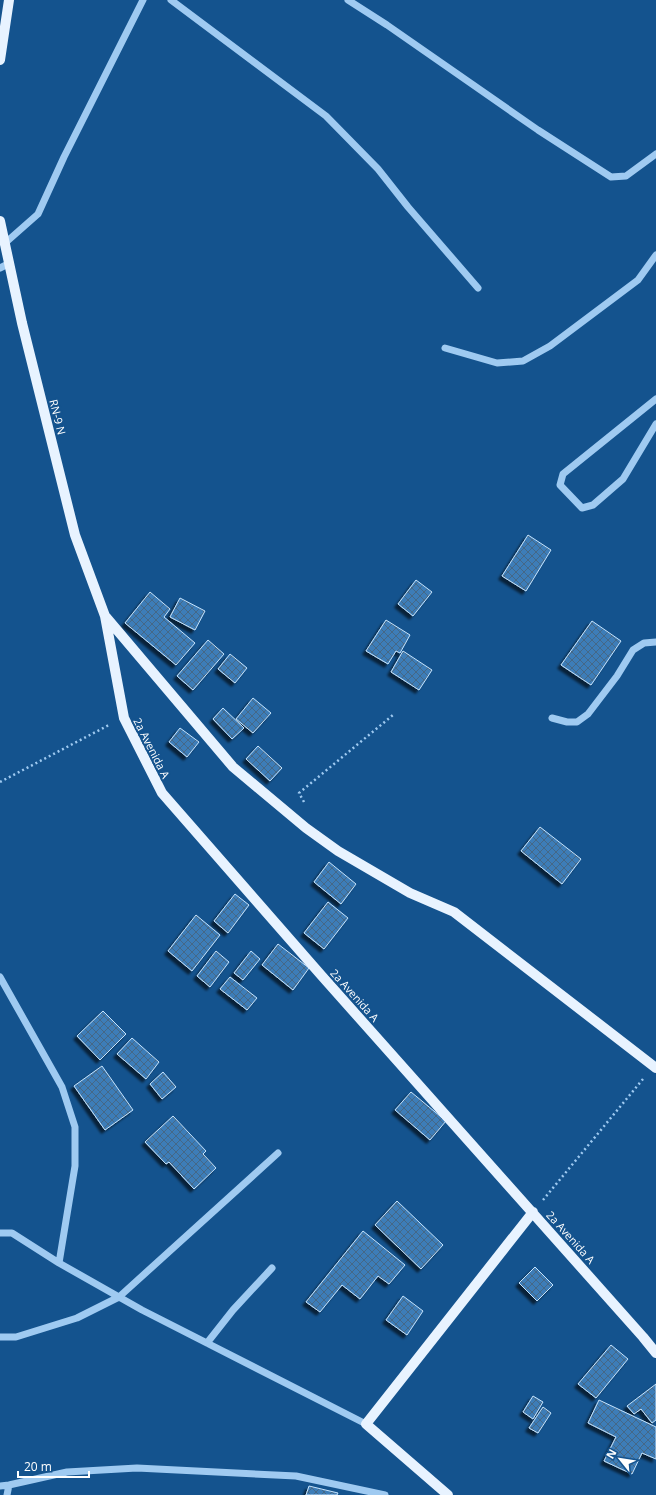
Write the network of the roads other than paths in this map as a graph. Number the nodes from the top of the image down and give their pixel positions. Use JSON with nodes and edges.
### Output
{"nodes":[{"id":1,"x":9,"y":0,"type":"edge"},
{"id":2,"x":142,"y":0,"type":"edge"},
{"id":3,"x":171,"y":0,"type":"edge"},
{"id":4,"x":348,"y":0,"type":"edge"},
{"id":5,"x":0,"y":60,"type":"edge"},
{"id":6,"x":656,"y":154,"type":"edge"},
{"id":7,"x":0,"y":221,"type":"edge"},
{"id":8,"x":4,"y":244,"type":"junction"},
{"id":9,"x":656,"y":255,"type":"edge"},
{"id":10,"x":10,"y":264,"type":"junction"},
{"id":11,"x":0,"y":268,"type":"edge"},
{"id":12,"x":478,"y":288,"type":"dead end"},
{"id":13,"x":445,"y":348,"type":"dead end"},
{"id":14,"x":656,"y":399,"type":"edge"},
{"id":15,"x":656,"y":424,"type":"edge"},
{"id":16,"x":105,"y":616,"type":"junction"},
{"id":17,"x":656,"y":642,"type":"edge"},
{"id":18,"x":552,"y":718,"type":"dead end"},
{"id":19,"x":0,"y":977,"type":"edge"},
{"id":20,"x":655,"y":1066,"type":"edge"},
{"id":21,"x":278,"y":1153,"type":"dead end"},
{"id":22,"x":533,"y":1212,"type":"junction"},
{"id":23,"x":0,"y":1233,"type":"edge"},
{"id":24,"x":59,"y":1263,"type":"junction"},
{"id":25,"x":272,"y":1268,"type":"dead end"},
{"id":26,"x":120,"y":1297,"type":"junction"},
{"id":27,"x":0,"y":1337,"type":"edge"},
{"id":28,"x":207,"y":1343,"type":"junction"},
{"id":29,"x":656,"y":1353,"type":"edge"},
{"id":30,"x":366,"y":1424,"type":"junction"},
{"id":31,"x":9,"y":1485,"type":"junction"},
{"id":32,"x":0,"y":1486,"type":"edge"},
{"id":33,"x":369,"y":1493,"type":"edge"},
{"id":34,"x":7,"y":1495,"type":"edge"},
{"id":35,"x":384,"y":1495,"type":"edge"},
{"id":36,"x":448,"y":1495,"type":"edge"}],
"edges":[{"from":1,"to":5,"type":"main road"},
{"from":2,"to":8,"type":"street"},
{"from":3,"to":12,"type":"street"},
{"from":4,"to":6,"type":"street"},
{"from":7,"to":8,"type":"main road","name":"RN-9 N"},
{"from":8,"to":10,"type":"main road","name":"RN-9 N"},
{"from":9,"to":13,"type":"street"},
{"from":10,"to":11,"type":"street"},
{"from":10,"to":16,"type":"main road","name":"RN-9 N"},
{"from":14,"to":15,"type":"street"},
{"from":16,"to":20,"type":"main road"},
{"from":16,"to":22,"type":"main road","name":"2a Avenida A"},
{"from":17,"to":18,"type":"street"},
{"from":19,"to":24,"type":"street"},
{"from":21,"to":26,"type":"street"},
{"from":22,"to":29,"type":"main road","name":"2a Avenida A"},
{"from":22,"to":30,"type":"main road"},
{"from":23,"to":24,"type":"street"},
{"from":24,"to":26,"type":"street"},
{"from":25,"to":28,"type":"street"},
{"from":26,"to":27,"type":"street"},
{"from":26,"to":28,"type":"street"},
{"from":28,"to":30,"type":"street"},
{"from":30,"to":36,"type":"main road"},
{"from":31,"to":32,"type":"street"},
{"from":31,"to":33,"type":"street"},
{"from":31,"to":34,"type":"street"},
{"from":33,"to":35,"type":"street"}]}
